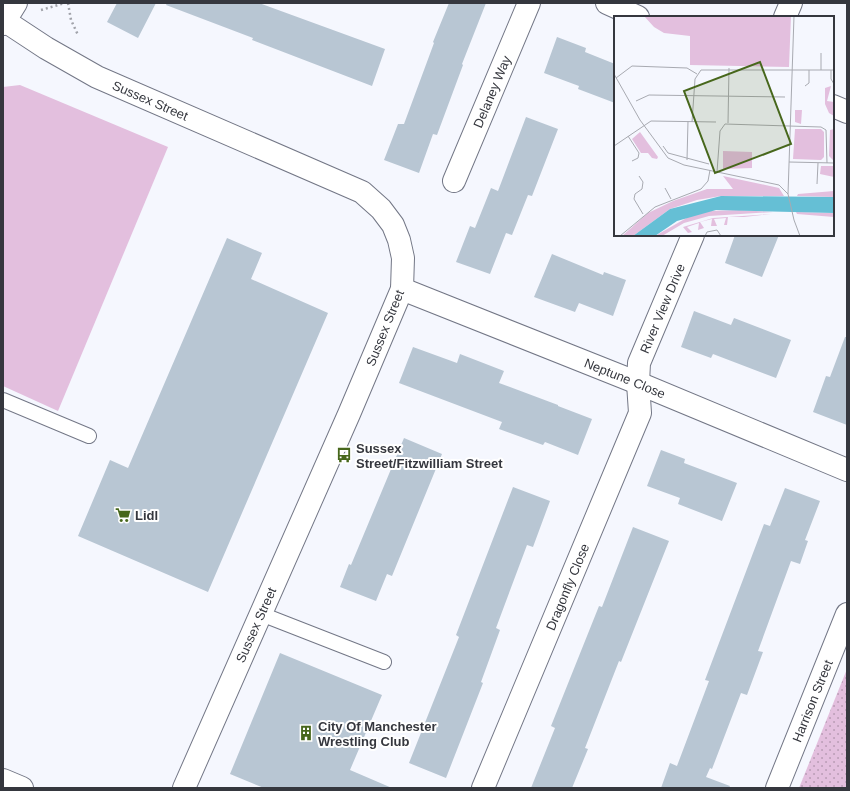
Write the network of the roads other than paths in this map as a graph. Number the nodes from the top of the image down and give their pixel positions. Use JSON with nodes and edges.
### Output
{"nodes":[{"id":1,"x":16,"y":3,"type":"edge"},
{"id":2,"x":529,"y":3,"type":"edge"},
{"id":3,"x":607,"y":3,"type":"edge"},
{"id":4,"x":791,"y":3,"type":"edge"},
{"id":5,"x":636,"y":16,"type":"edge"},
{"id":6,"x":785,"y":16,"type":"edge"},
{"id":7,"x":4,"y":23,"type":"edge"},
{"id":8,"x":834,"y":106,"type":"edge"},
{"id":9,"x":847,"y":112,"type":"edge"},
{"id":10,"x":454,"y":181,"type":"dead end"},
{"id":11,"x":693,"y":236,"type":"edge"},
{"id":12,"x":402,"y":288,"type":"junction"},
{"id":13,"x":638,"y":383,"type":"junction"},
{"id":14,"x":3,"y":400,"type":"edge"},
{"id":15,"x":89,"y":436,"type":"dead end"},
{"id":16,"x":847,"y":470,"type":"edge"},
{"id":17,"x":261,"y":614,"type":"junction"},
{"id":18,"x":847,"y":614,"type":"edge"},
{"id":19,"x":384,"y":662,"type":"dead end"},
{"id":20,"x":3,"y":780,"type":"edge"},
{"id":21,"x":22,"y":788,"type":"edge"},
{"id":22,"x":184,"y":788,"type":"edge"},
{"id":23,"x":483,"y":788,"type":"edge"},
{"id":24,"x":777,"y":788,"type":"edge"}],
"edges":[{"from":1,"to":7,"type":"street"},
{"from":2,"to":10,"type":"street","name":"Delaney Way"},
{"from":3,"to":5,"type":"street"},
{"from":4,"to":6,"type":"street"},
{"from":7,"to":12,"type":"street","name":"Sussex Street"},
{"from":8,"to":9,"type":"street"},
{"from":11,"to":13,"type":"street","name":"River View Drive"},
{"from":12,"to":13,"type":"street","name":"Neptune Close"},
{"from":12,"to":17,"type":"street","name":"Sussex Street"},
{"from":13,"to":16,"type":"street","name":"Neptune Close"},
{"from":13,"to":23,"type":"street","name":"Dragonfly Close"},
{"from":14,"to":15,"type":"lane"},
{"from":17,"to":19,"type":"lane"},
{"from":17,"to":22,"type":"street","name":"Sussex Street"},
{"from":18,"to":24,"type":"street","name":"Harrison Street"},
{"from":20,"to":21,"type":"street"}]}
